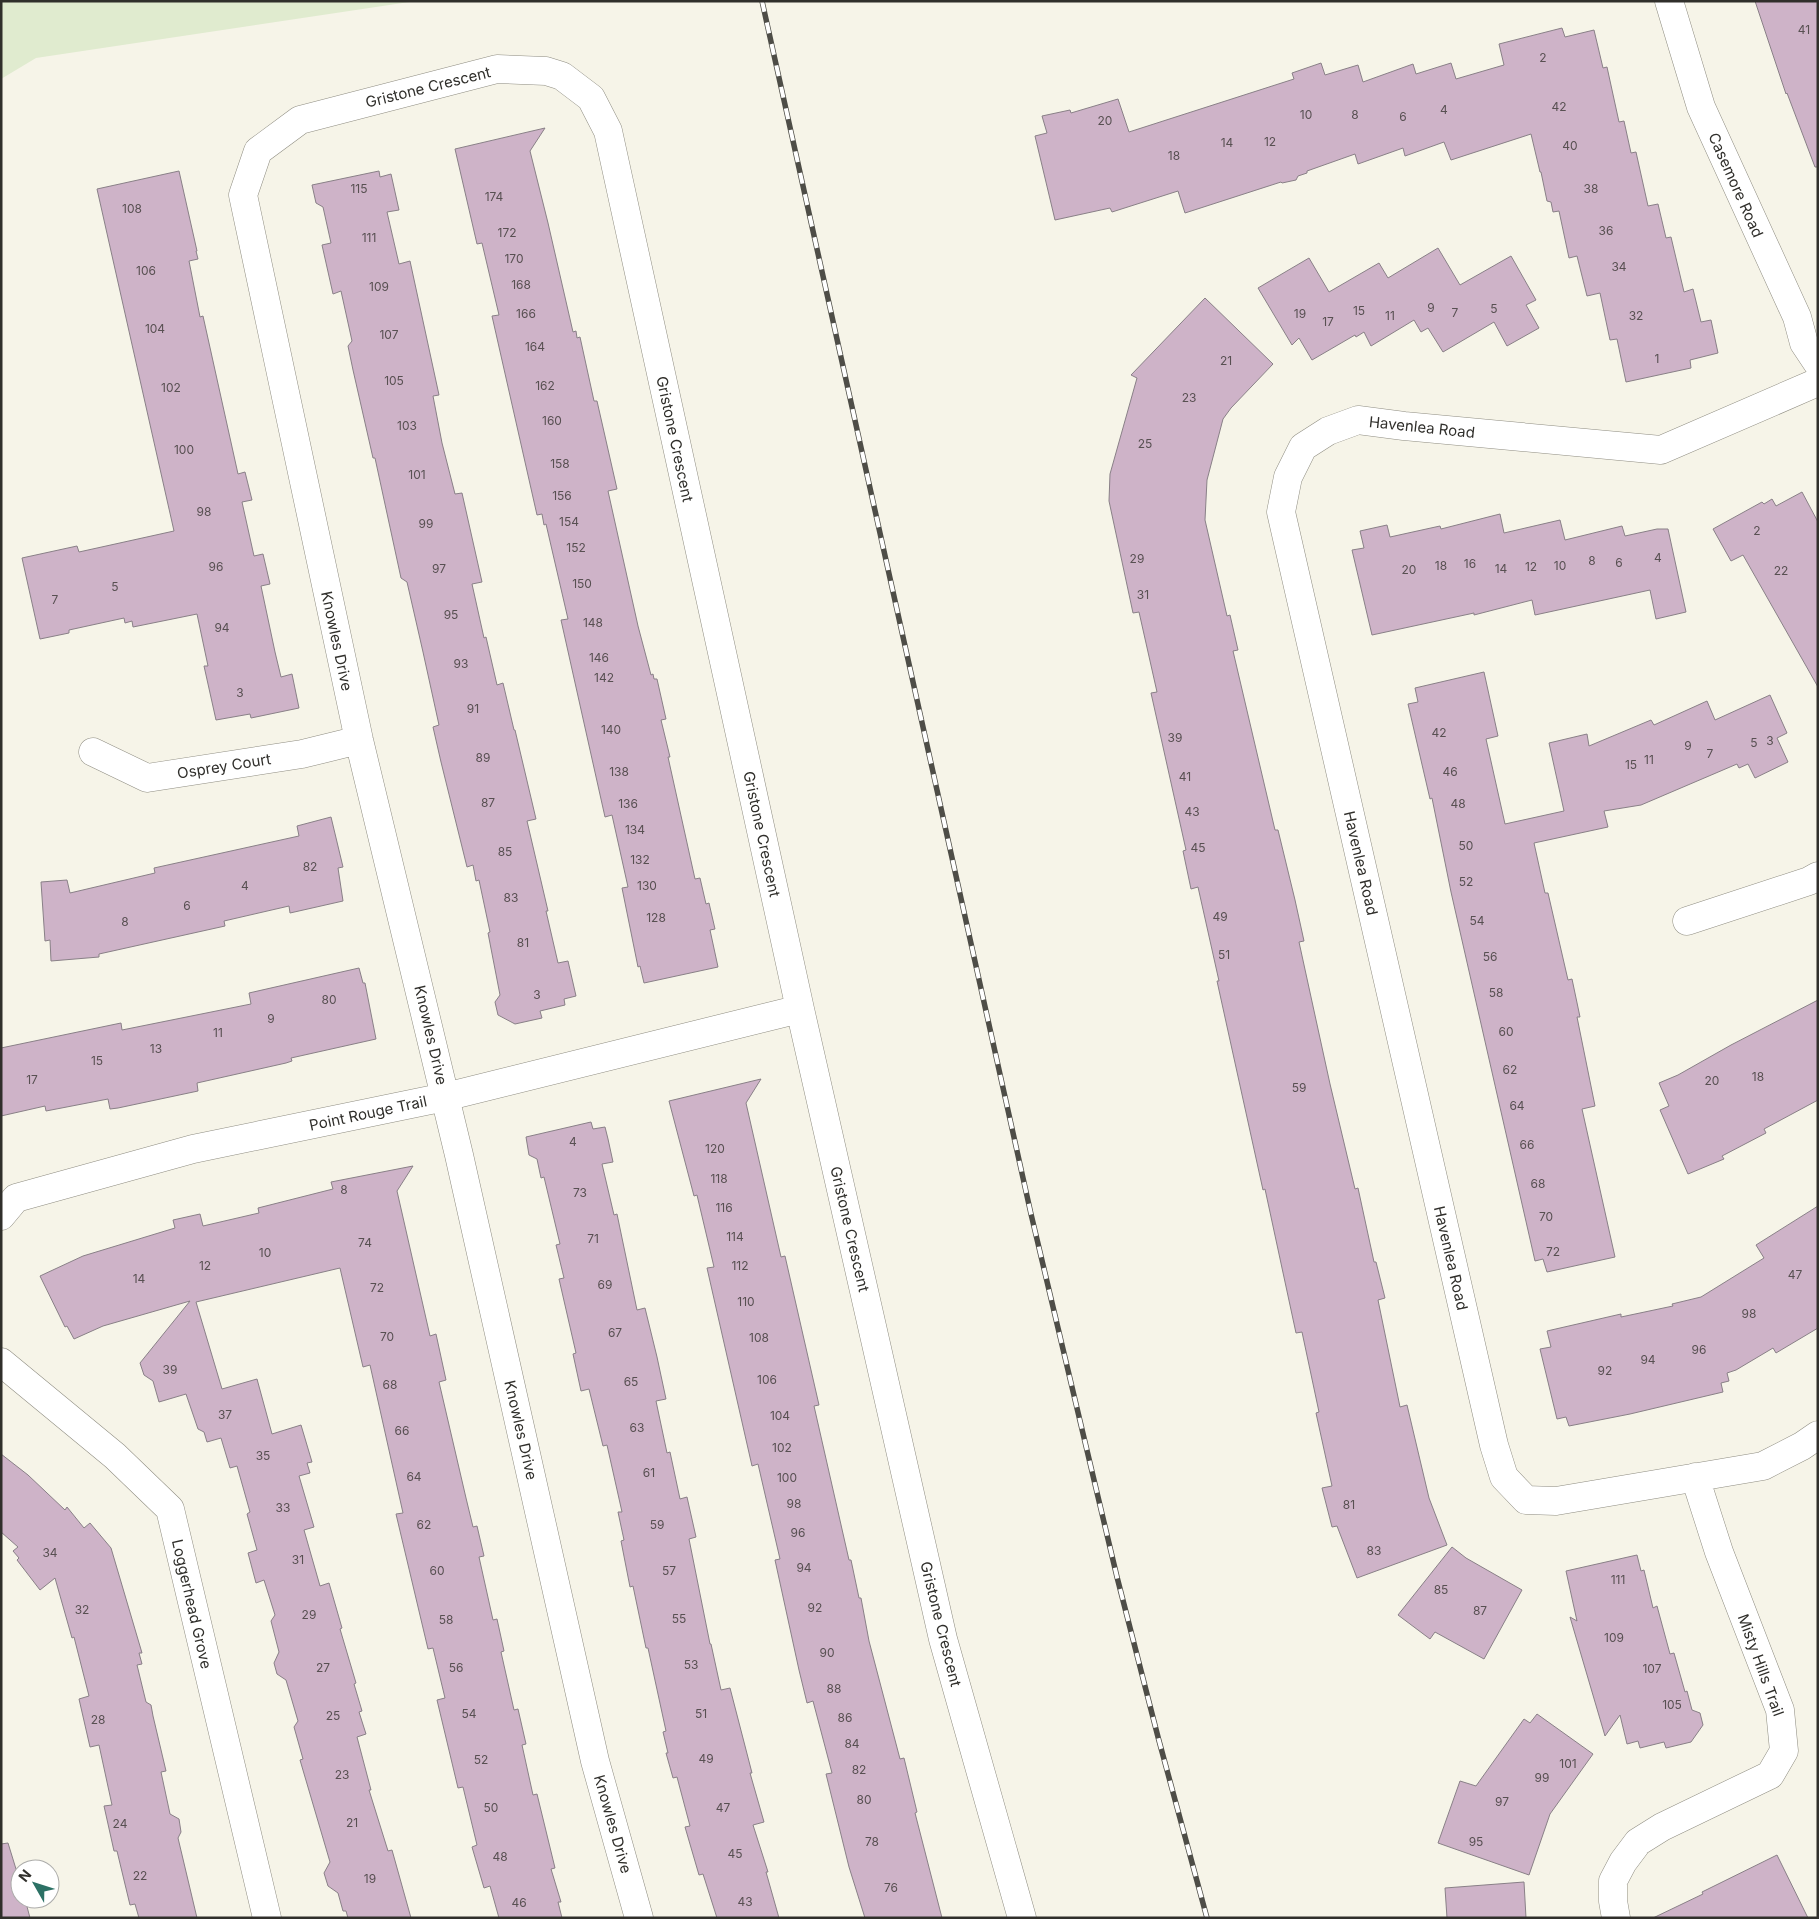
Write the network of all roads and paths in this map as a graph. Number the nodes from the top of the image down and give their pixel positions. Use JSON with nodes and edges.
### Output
{"nodes":[{"id":1,"x":1669,"y":1,"type":"edge"},
{"id":2,"x":258,"y":151,"type":"joint"},
{"id":3,"x":1818,"y":364,"type":"edge"},
{"id":4,"x":1818,"y":382,"type":"edge"},
{"id":5,"x":358,"y":740,"type":"junction"},
{"id":6,"x":93,"y":752,"type":"dead end"},
{"id":7,"x":1818,"y":876,"type":"edge"},
{"id":8,"x":1686,"y":921,"type":"dead end"},
{"id":9,"x":800,"y":1010,"type":"junction"},
{"id":10,"x":445,"y":1097,"type":"junction"},
{"id":11,"x":1,"y":1216,"type":"edge"},
{"id":12,"x":1,"y":1362,"type":"edge"},
{"id":13,"x":1818,"y":1435,"type":"edge"},
{"id":14,"x":1695,"y":1477,"type":"junction"},
{"id":15,"x":267,"y":1918,"type":"edge"},
{"id":16,"x":639,"y":1918,"type":"edge"},
{"id":17,"x":1022,"y":1918,"type":"edge"},
{"id":18,"x":1616,"y":1918,"type":"edge"}],
"edges":[{"from":1,"to":3,"type":"street","name":"Casemore Road"},
{"from":2,"to":5,"type":"street","name":"Knowles Drive"},
{"from":2,"to":9,"type":"street","name":"Gristone Crescent"},
{"from":4,"to":14,"type":"street","name":"Havenlea Road"},
{"from":5,"to":6,"type":"street","name":"Osprey Court"},
{"from":5,"to":10,"type":"street","name":"Knowles Drive"},
{"from":7,"to":8,"type":"street"},
{"from":9,"to":10,"type":"street","name":"Point Rouge Trail"},
{"from":9,"to":17,"type":"street","name":"Gristone Crescent"},
{"from":10,"to":11,"type":"street","name":"Point Rouge Trail"},
{"from":10,"to":16,"type":"street","name":"Knowles Drive"},
{"from":12,"to":15,"type":"street","name":"Loggerhead Grove"},
{"from":13,"to":14,"type":"street","name":"Havenlea Road"},
{"from":14,"to":18,"type":"street","name":"Misty Hills Trail"}]}
